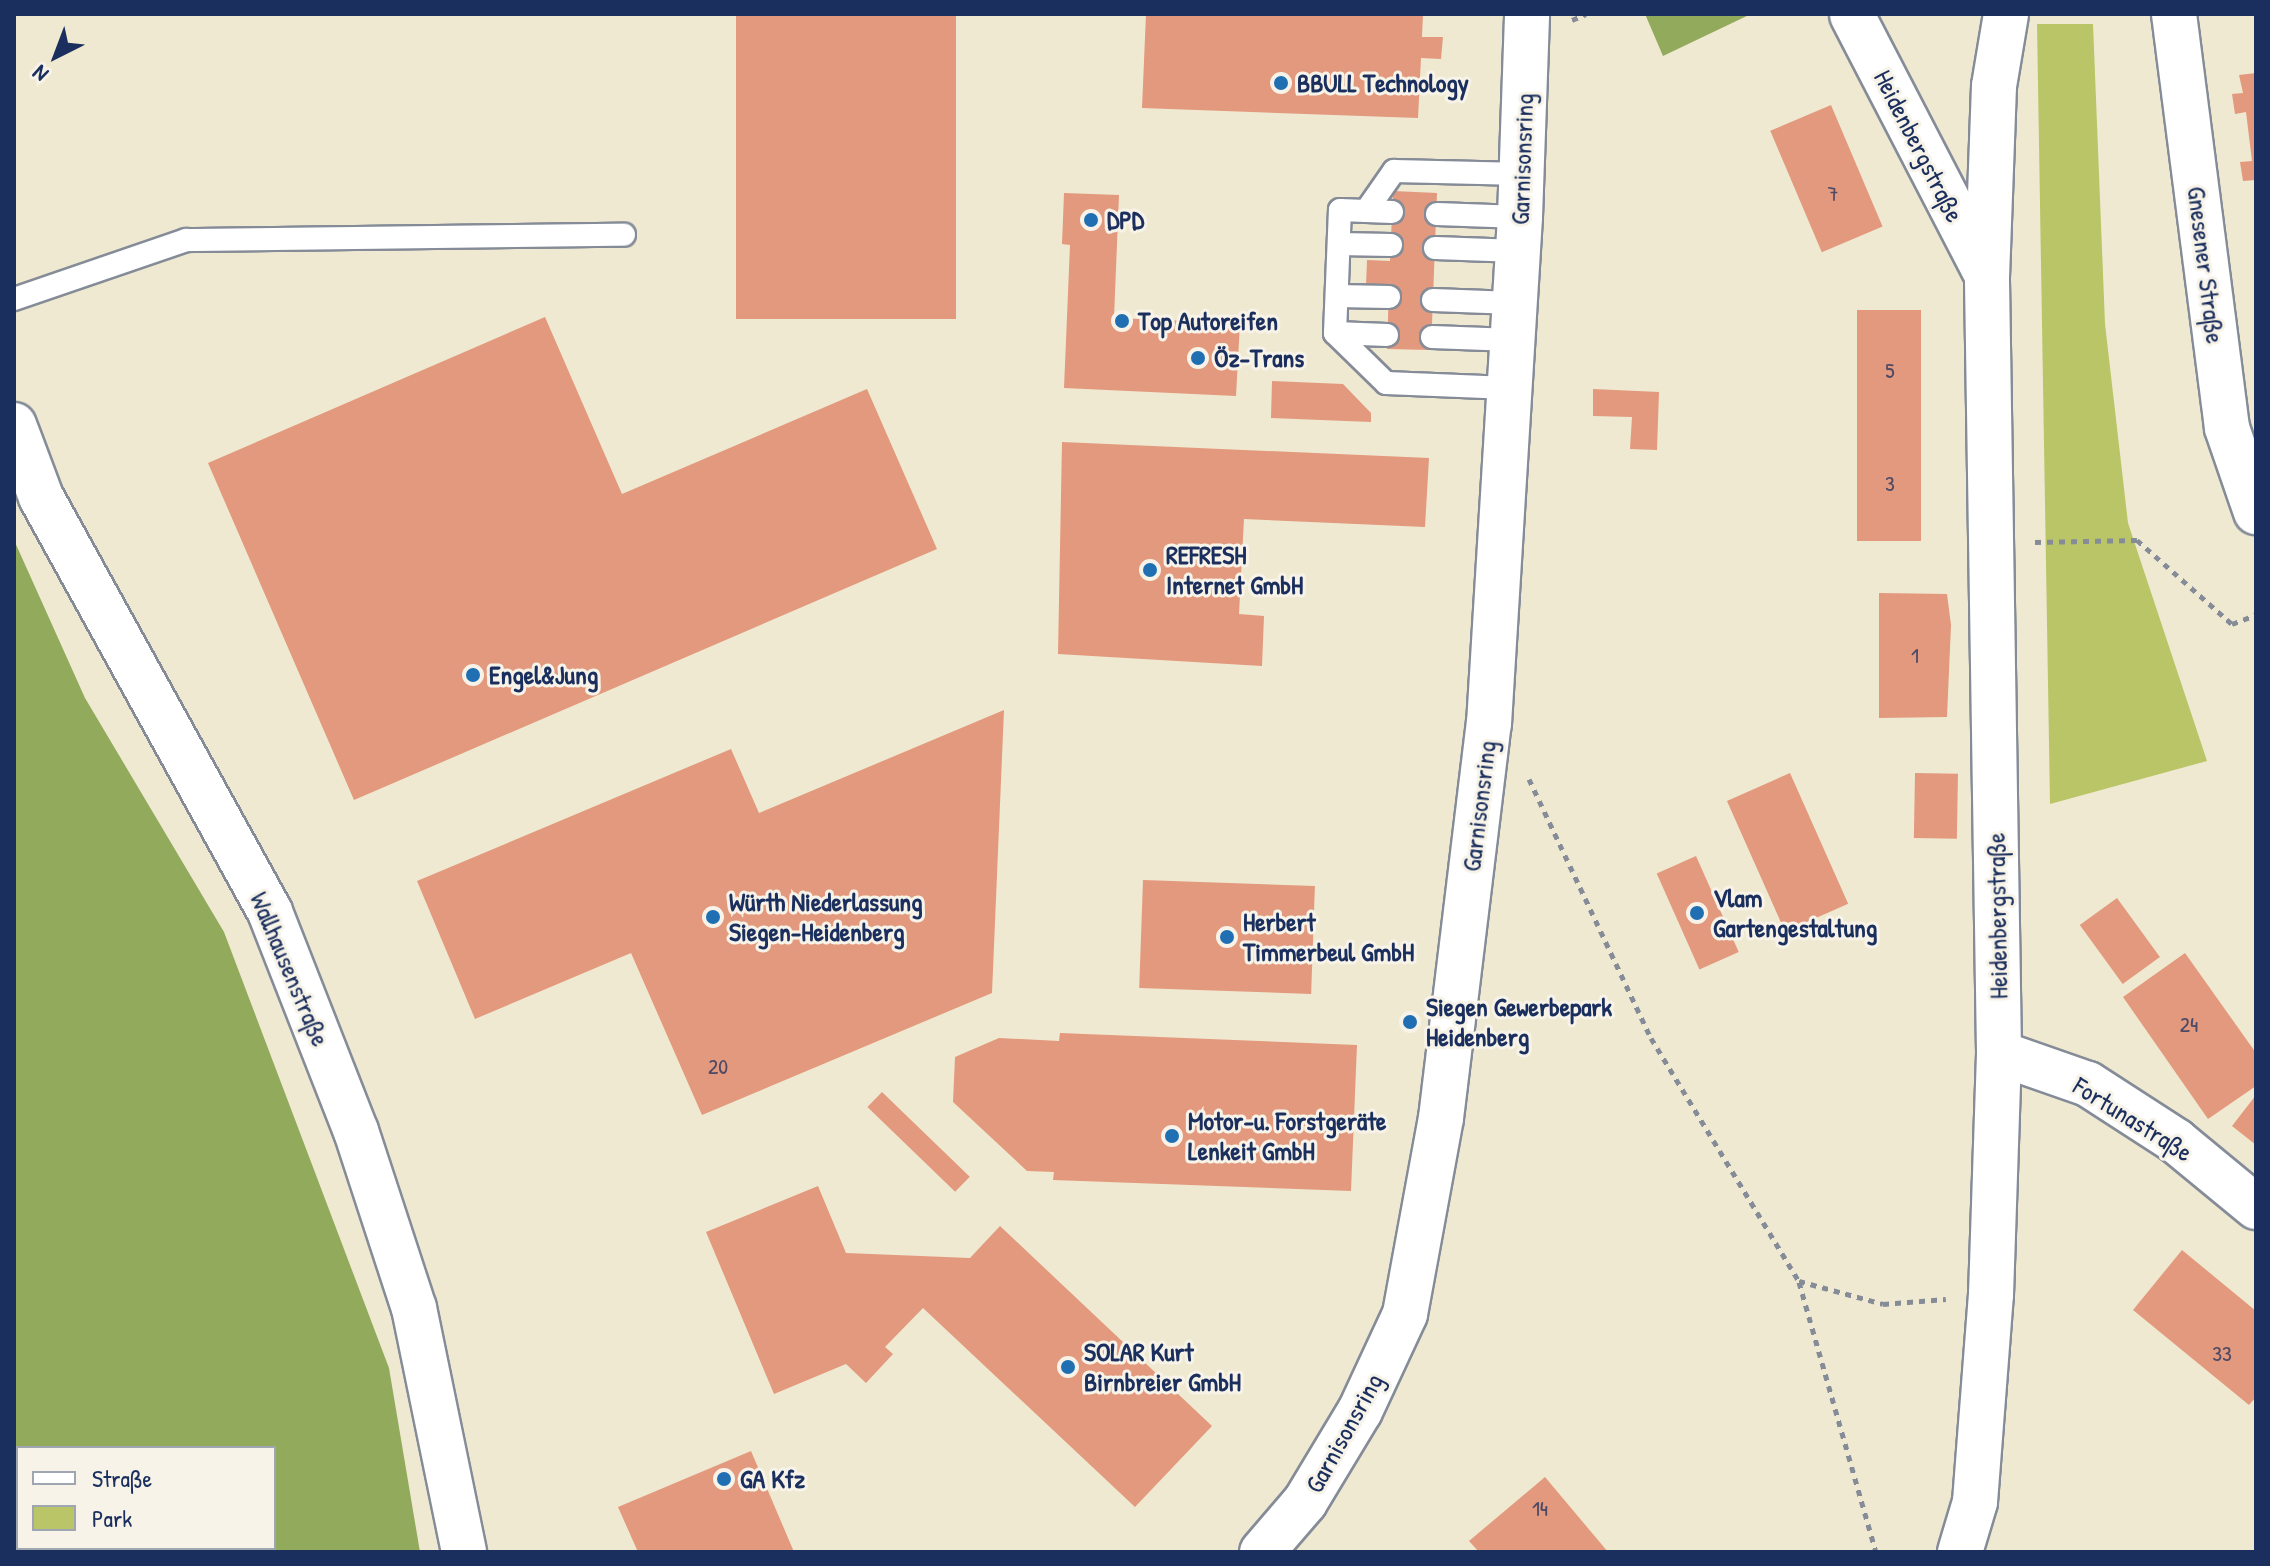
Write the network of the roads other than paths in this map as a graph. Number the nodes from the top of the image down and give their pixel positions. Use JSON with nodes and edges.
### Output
{"nodes":[{"id":1,"x":1527,"y":14,"type":"edge"},
{"id":2,"x":2006,"y":14,"type":"edge"},
{"id":3,"x":2174,"y":14,"type":"edge"},
{"id":4,"x":1852,"y":15,"type":"edge"},
{"id":5,"x":1523,"y":174,"type":"junction"},
{"id":6,"x":1366,"y":211,"type":"junction"},
{"id":7,"x":1392,"y":212,"type":"dead end"},
{"id":8,"x":1437,"y":214,"type":"dead end"},
{"id":9,"x":1519,"y":234,"type":"junction"},
{"id":10,"x":624,"y":235,"type":"dead end"},
{"id":11,"x":1339,"y":244,"type":"junction"},
{"id":12,"x":1391,"y":245,"type":"dead end"},
{"id":13,"x":1435,"y":248,"type":"dead end"},
{"id":14,"x":1987,"y":277,"type":"junction"},
{"id":15,"x":1337,"y":296,"type":"junction"},
{"id":16,"x":1389,"y":297,"type":"dead end"},
{"id":17,"x":14,"y":299,"type":"edge"},
{"id":18,"x":1433,"y":300,"type":"dead end"},
{"id":19,"x":1514,"y":322,"type":"junction"},
{"id":20,"x":1335,"y":333,"type":"junction"},
{"id":21,"x":1387,"y":335,"type":"dead end"},
{"id":22,"x":1432,"y":337,"type":"dead end"},
{"id":23,"x":1509,"y":388,"type":"junction"},
{"id":24,"x":14,"y":425,"type":"edge"},
{"id":25,"x":2256,"y":512,"type":"edge"},
{"id":26,"x":1999,"y":1053,"type":"junction"},
{"id":27,"x":2256,"y":1207,"type":"edge"},
{"id":28,"x":464,"y":1552,"type":"edge"},
{"id":29,"x":1262,"y":1552,"type":"edge"},
{"id":30,"x":1960,"y":1552,"type":"edge"}],
"edges":[{"from":1,"to":5,"type":"street","name":"Garnisonsring"},
{"from":2,"to":14,"type":"street","name":"Heidenbergstraße"},
{"from":3,"to":25,"type":"street","name":"Gnesener Straße"},
{"from":4,"to":14,"type":"street","name":"Heidenbergstraße"},
{"from":5,"to":6,"type":"lane"},
{"from":5,"to":9,"type":"street","name":"Garnisonsring"},
{"from":6,"to":7,"type":"lane"},
{"from":6,"to":11,"type":"lane"},
{"from":8,"to":9,"type":"lane"},
{"from":9,"to":13,"type":"lane"},
{"from":9,"to":19,"type":"street","name":"Garnisonsring"},
{"from":10,"to":17,"type":"lane"},
{"from":11,"to":12,"type":"lane"},
{"from":11,"to":15,"type":"lane"},
{"from":14,"to":26,"type":"street","name":"Heidenbergstraße"},
{"from":15,"to":16,"type":"lane"},
{"from":15,"to":20,"type":"lane"},
{"from":18,"to":19,"type":"lane"},
{"from":19,"to":22,"type":"lane"},
{"from":19,"to":23,"type":"street","name":"Garnisonsring"},
{"from":20,"to":21,"type":"lane"},
{"from":20,"to":23,"type":"lane"},
{"from":23,"to":29,"type":"street","name":"Garnisonsring"},
{"from":24,"to":28,"type":"street","name":"Wallhausenstraße"},
{"from":26,"to":27,"type":"street","name":"Fortunastraße"},
{"from":26,"to":30,"type":"street","name":"Heidenbergstraße"}]}
